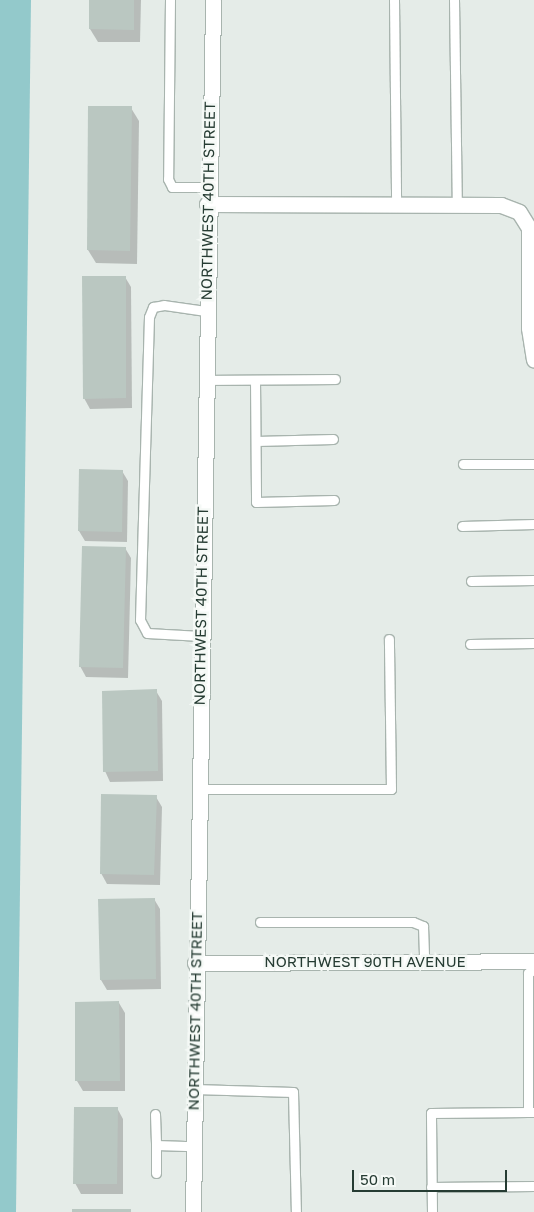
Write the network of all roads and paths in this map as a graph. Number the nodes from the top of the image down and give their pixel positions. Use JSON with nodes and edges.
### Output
{"nodes":[{"id":1,"x":170,"y":0,"type":"edge"},
{"id":2,"x":213,"y":0,"type":"edge"},
{"id":3,"x":394,"y":0,"type":"edge"},
{"id":4,"x":454,"y":0,"type":"edge"},
{"id":5,"x":207,"y":187,"type":"junction"},
{"id":6,"x":207,"y":204,"type":"junction"},
{"id":7,"x":396,"y":205,"type":"junction"},
{"id":8,"x":457,"y":206,"type":"junction"},
{"id":9,"x":205,"y":312,"type":"junction"},
{"id":10,"x":534,"y":360,"type":"edge"},
{"id":11,"x":335,"y":379,"type":"dead end"},
{"id":12,"x":204,"y":380,"type":"junction"},
{"id":13,"x":255,"y":380,"type":"junction"},
{"id":14,"x":333,"y":439,"type":"dead end"},
{"id":15,"x":256,"y":441,"type":"junction"},
{"id":16,"x":463,"y":464,"type":"dead end"},
{"id":17,"x":534,"y":464,"type":"edge"},
{"id":18,"x":334,"y":500,"type":"dead end"},
{"id":19,"x":534,"y":524,"type":"edge"},
{"id":20,"x":462,"y":526,"type":"dead end"},
{"id":21,"x":534,"y":580,"type":"edge"},
{"id":22,"x":471,"y":581,"type":"dead end"},
{"id":23,"x":200,"y":636,"type":"junction"},
{"id":24,"x":389,"y":639,"type":"dead end"},
{"id":25,"x":534,"y":643,"type":"edge"},
{"id":26,"x":470,"y":644,"type":"dead end"},
{"id":27,"x":198,"y":789,"type":"junction"},
{"id":28,"x":260,"y":922,"type":"dead end"},
{"id":29,"x":424,"y":962,"type":"junction"},
{"id":30,"x":534,"y":962,"type":"edge"},
{"id":31,"x":195,"y":963,"type":"junction"},
{"id":32,"x":534,"y":970,"type":"edge"},
{"id":33,"x":194,"y":1089,"type":"junction"},
{"id":34,"x":531,"y":1112,"type":"edge"},
{"id":35,"x":155,"y":1114,"type":"dead end"},
{"id":36,"x":156,"y":1145,"type":"junction"},
{"id":37,"x":193,"y":1146,"type":"junction"},
{"id":38,"x":156,"y":1173,"type":"dead end"},
{"id":39,"x":534,"y":1186,"type":"edge"},
{"id":40,"x":432,"y":1187,"type":"junction"},
{"id":41,"x":192,"y":1212,"type":"edge"},
{"id":42,"x":296,"y":1212,"type":"edge"},
{"id":43,"x":432,"y":1212,"type":"edge"}],
"edges":[{"from":1,"to":5,"type":"lane"},
{"from":2,"to":5,"type":"street","name":"NORTHWEST 40TH STREET"},
{"from":3,"to":7,"type":"lane"},
{"from":4,"to":8,"type":"lane"},
{"from":5,"to":6,"type":"street","name":"NORTHWEST 40TH STREET"},
{"from":6,"to":7,"type":"street"},
{"from":6,"to":9,"type":"street","name":"NORTHWEST 40TH STREET"},
{"from":7,"to":8,"type":"street"},
{"from":8,"to":10,"type":"street"},
{"from":9,"to":12,"type":"street","name":"NORTHWEST 40TH STREET"},
{"from":9,"to":23,"type":"lane"},
{"from":11,"to":13,"type":"lane"},
{"from":12,"to":13,"type":"lane"},
{"from":12,"to":23,"type":"street","name":"NORTHWEST 40TH STREET"},
{"from":13,"to":15,"type":"lane"},
{"from":14,"to":15,"type":"lane"},
{"from":15,"to":18,"type":"lane"},
{"from":16,"to":17,"type":"lane"},
{"from":19,"to":20,"type":"lane"},
{"from":21,"to":22,"type":"lane"},
{"from":23,"to":27,"type":"street","name":"NORTHWEST 40TH STREET"},
{"from":24,"to":27,"type":"lane"},
{"from":25,"to":26,"type":"lane"},
{"from":27,"to":31,"type":"street","name":"NORTHWEST 40TH STREET"},
{"from":28,"to":29,"type":"lane"},
{"from":29,"to":30,"type":"street","name":"NORTHWEST 90TH AVENUE"},
{"from":29,"to":31,"type":"street","name":"NORTHWEST 90TH AVENUE"},
{"from":31,"to":33,"type":"street","name":"NORTHWEST 40TH STREET"},
{"from":32,"to":34,"type":"lane"},
{"from":33,"to":37,"type":"street","name":"NORTHWEST 40TH STREET"},
{"from":33,"to":42,"type":"lane"},
{"from":34,"to":40,"type":"lane"},
{"from":35,"to":36,"type":"lane"},
{"from":36,"to":37,"type":"lane"},
{"from":36,"to":38,"type":"lane"},
{"from":37,"to":41,"type":"street","name":"NORTHWEST 40TH STREET"},
{"from":39,"to":40,"type":"lane"},
{"from":40,"to":43,"type":"lane"}]}
